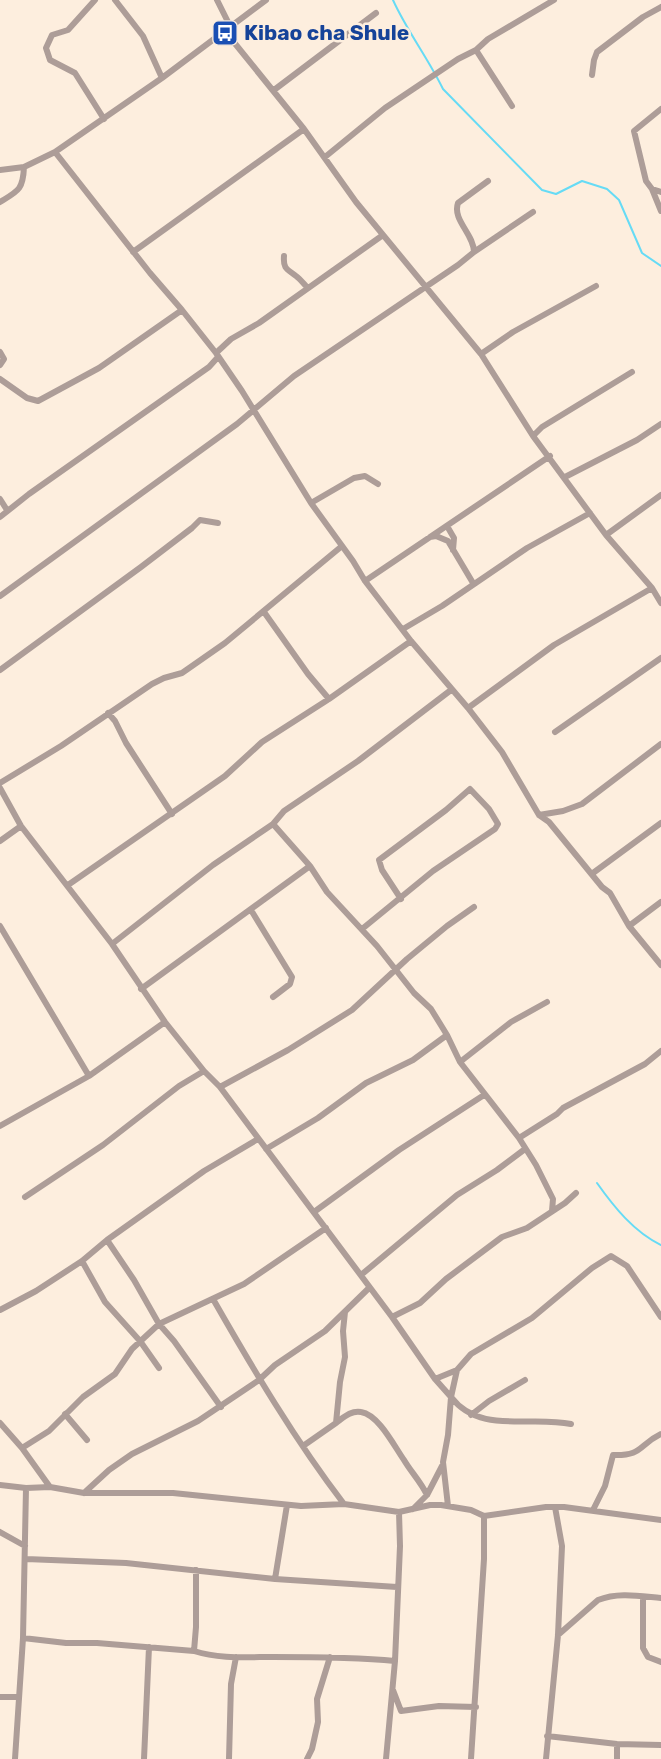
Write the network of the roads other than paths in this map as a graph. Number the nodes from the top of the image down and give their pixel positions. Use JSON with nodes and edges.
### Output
{"nodes":[{"id":1,"x":95,"y":0,"type":"edge"},
{"id":2,"x":116,"y":0,"type":"edge"},
{"id":3,"x":217,"y":0,"type":"edge"},
{"id":4,"x":266,"y":0,"type":"edge"},
{"id":5,"x":554,"y":0,"type":"edge"},
{"id":6,"x":661,"y":7,"type":"edge"},
{"id":7,"x":376,"y":13,"type":"dead end"},
{"id":8,"x":227,"y":28,"type":"junction"},
{"id":9,"x":476,"y":50,"type":"junction"},
{"id":10,"x":592,"y":75,"type":"dead end"},
{"id":11,"x":162,"y":78,"type":"junction"},
{"id":12,"x":274,"y":90,"type":"junction"},
{"id":13,"x":512,"y":106,"type":"dead end"},
{"id":14,"x":661,"y":109,"type":"edge"},
{"id":15,"x":104,"y":119,"type":"junction"},
{"id":16,"x":304,"y":129,"type":"junction"},
{"id":17,"x":55,"y":152,"type":"junction"},
{"id":18,"x":324,"y":157,"type":"junction"},
{"id":19,"x":24,"y":167,"type":"junction"},
{"id":20,"x":0,"y":170,"type":"edge"},
{"id":21,"x":488,"y":181,"type":"dead end"},
{"id":22,"x":652,"y":189,"type":"junction"},
{"id":23,"x":661,"y":192,"type":"edge"},
{"id":24,"x":0,"y":202,"type":"edge"},
{"id":25,"x":661,"y":211,"type":"edge"},
{"id":26,"x":533,"y":212,"type":"dead end"},
{"id":27,"x":383,"y":235,"type":"junction"},
{"id":28,"x":133,"y":252,"type":"junction"},
{"id":29,"x":474,"y":252,"type":"junction"},
{"id":30,"x":284,"y":256,"type":"dead end"},
{"id":31,"x":425,"y":286,"type":"junction"},
{"id":32,"x":596,"y":286,"type":"dead end"},
{"id":33,"x":307,"y":287,"type":"junction"},
{"id":34,"x":182,"y":310,"type":"junction"},
{"id":35,"x":0,"y":352,"type":"edge"},
{"id":36,"x":481,"y":354,"type":"junction"},
{"id":37,"x":217,"y":355,"type":"junction"},
{"id":38,"x":0,"y":365,"type":"edge"},
{"id":39,"x":632,"y":372,"type":"dead end"},
{"id":40,"x":0,"y":379,"type":"edge"},
{"id":41,"x":253,"y":411,"type":"junction"},
{"id":42,"x":661,"y":424,"type":"edge"},
{"id":43,"x":533,"y":436,"type":"junction"},
{"id":44,"x":550,"y":456,"type":"junction"},
{"id":45,"x":566,"y":477,"type":"junction"},
{"id":46,"x":378,"y":484,"type":"dead end"},
{"id":47,"x":661,"y":495,"type":"edge"},
{"id":48,"x":0,"y":499,"type":"edge"},
{"id":49,"x":311,"y":503,"type":"junction"},
{"id":50,"x":7,"y":510,"type":"junction"},
{"id":51,"x":590,"y":513,"type":"junction"},
{"id":52,"x":0,"y":517,"type":"edge"},
{"id":53,"x":218,"y":523,"type":"dead end"},
{"id":54,"x":447,"y":526,"type":"junction"},
{"id":55,"x":606,"y":535,"type":"junction"},
{"id":56,"x":429,"y":537,"type":"junction"},
{"id":57,"x":342,"y":546,"type":"junction"},
{"id":58,"x":453,"y":550,"type":"junction"},
{"id":59,"x":365,"y":581,"type":"junction"},
{"id":60,"x":473,"y":583,"type":"junction"},
{"id":61,"x":652,"y":588,"type":"junction"},
{"id":62,"x":0,"y":596,"type":"edge"},
{"id":63,"x":661,"y":603,"type":"edge"},
{"id":64,"x":264,"y":612,"type":"junction"},
{"id":65,"x":403,"y":629,"type":"junction"},
{"id":66,"x":411,"y":640,"type":"junction"},
{"id":67,"x":661,"y":658,"type":"edge"},
{"id":68,"x":0,"y":670,"type":"edge"},
{"id":69,"x":451,"y":690,"type":"junction"},
{"id":70,"x":329,"y":699,"type":"junction"},
{"id":71,"x":468,"y":708,"type":"junction"},
{"id":72,"x":108,"y":713,"type":"junction"},
{"id":73,"x":555,"y":732,"type":"dead end"},
{"id":74,"x":661,"y":744,"type":"edge"},
{"id":75,"x":0,"y":783,"type":"edge"},
{"id":76,"x":0,"y":788,"type":"edge"},
{"id":77,"x":172,"y":814,"type":"junction"},
{"id":78,"x":539,"y":815,"type":"junction"},
{"id":79,"x":661,"y":823,"type":"edge"},
{"id":80,"x":273,"y":824,"type":"junction"},
{"id":81,"x":21,"y":826,"type":"junction"},
{"id":82,"x":0,"y":841,"type":"edge"},
{"id":83,"x":310,"y":866,"type":"junction"},
{"id":84,"x":592,"y":873,"type":"junction"},
{"id":85,"x":68,"y":885,"type":"junction"},
{"id":86,"x":401,"y":899,"type":"junction"},
{"id":87,"x":661,"y":902,"type":"edge"},
{"id":88,"x":474,"y":907,"type":"dead end"},
{"id":89,"x":251,"y":910,"type":"junction"},
{"id":90,"x":0,"y":926,"type":"edge"},
{"id":91,"x":628,"y":926,"type":"junction"},
{"id":92,"x":362,"y":929,"type":"junction"},
{"id":93,"x":112,"y":944,"type":"junction"},
{"id":94,"x":661,"y":965,"type":"edge"},
{"id":95,"x":396,"y":969,"type":"junction"},
{"id":96,"x":141,"y":989,"type":"junction"},
{"id":97,"x":273,"y":997,"type":"dead end"},
{"id":98,"x":547,"y":1002,"type":"dead end"},
{"id":99,"x":165,"y":1022,"type":"junction"},
{"id":100,"x":447,"y":1035,"type":"junction"},
{"id":101,"x":661,"y":1051,"type":"edge"},
{"id":102,"x":460,"y":1062,"type":"junction"},
{"id":103,"x":204,"y":1071,"type":"junction"},
{"id":104,"x":89,"y":1076,"type":"junction"},
{"id":105,"x":220,"y":1087,"type":"junction"},
{"id":106,"x":484,"y":1095,"type":"junction"},
{"id":107,"x":0,"y":1126,"type":"edge"},
{"id":108,"x":519,"y":1138,"type":"junction"},
{"id":109,"x":258,"y":1139,"type":"junction"},
{"id":110,"x":266,"y":1149,"type":"junction"},
{"id":111,"x":525,"y":1149,"type":"junction"},
{"id":112,"x":576,"y":1193,"type":"dead end"},
{"id":113,"x":25,"y":1197,"type":"dead end"},
{"id":114,"x":552,"y":1211,"type":"junction"},
{"id":115,"x":314,"y":1212,"type":"junction"},
{"id":116,"x":326,"y":1228,"type":"junction"},
{"id":117,"x":107,"y":1240,"type":"junction"},
{"id":118,"x":82,"y":1262,"type":"junction"},
{"id":119,"x":361,"y":1275,"type":"junction"},
{"id":120,"x":369,"y":1288,"type":"junction"},
{"id":121,"x":213,"y":1299,"type":"junction"},
{"id":122,"x":0,"y":1310,"type":"edge"},
{"id":123,"x":345,"y":1312,"type":"junction"},
{"id":124,"x":392,"y":1317,"type":"junction"},
{"id":125,"x":661,"y":1317,"type":"edge"},
{"id":126,"x":159,"y":1324,"type":"junction"},
{"id":127,"x":140,"y":1341,"type":"junction"},
{"id":128,"x":159,"y":1368,"type":"dead end"},
{"id":129,"x":457,"y":1370,"type":"junction"},
{"id":130,"x":435,"y":1379,"type":"junction"},
{"id":131,"x":260,"y":1380,"type":"junction"},
{"id":132,"x":525,"y":1380,"type":"dead end"},
{"id":133,"x":451,"y":1397,"type":"junction"},
{"id":134,"x":221,"y":1407,"type":"junction"},
{"id":135,"x":65,"y":1414,"type":"junction"},
{"id":136,"x":471,"y":1415,"type":"junction"},
{"id":137,"x":0,"y":1423,"type":"edge"},
{"id":138,"x":336,"y":1423,"type":"junction"},
{"id":139,"x":571,"y":1424,"type":"dead end"},
{"id":140,"x":661,"y":1434,"type":"edge"},
{"id":141,"x":87,"y":1440,"type":"dead end"},
{"id":142,"x":303,"y":1446,"type":"junction"},
{"id":143,"x":22,"y":1448,"type":"junction"},
{"id":144,"x":443,"y":1462,"type":"junction"},
{"id":145,"x":0,"y":1485,"type":"edge"},
{"id":146,"x":50,"y":1487,"type":"junction"},
{"id":147,"x":26,"y":1488,"type":"junction"},
{"id":148,"x":84,"y":1493,"type":"junction"},
{"id":149,"x":427,"y":1495,"type":"junction"},
{"id":150,"x":344,"y":1504,"type":"junction"},
{"id":151,"x":287,"y":1505,"type":"junction"},
{"id":152,"x":448,"y":1506,"type":"junction"},
{"id":153,"x":555,"y":1507,"type":"junction"},
{"id":154,"x":412,"y":1509,"type":"junction"},
{"id":155,"x":593,"y":1510,"type":"junction"},
{"id":156,"x":399,"y":1512,"type":"junction"},
{"id":157,"x":484,"y":1516,"type":"junction"},
{"id":158,"x":661,"y":1520,"type":"edge"},
{"id":159,"x":0,"y":1532,"type":"edge"},
{"id":160,"x":25,"y":1546,"type":"junction"},
{"id":161,"x":26,"y":1559,"type":"junction"},
{"id":162,"x":196,"y":1570,"type":"junction"},
{"id":163,"x":275,"y":1579,"type":"junction"},
{"id":164,"x":397,"y":1587,"type":"junction"},
{"id":165,"x":643,"y":1597,"type":"junction"},
{"id":166,"x":661,"y":1598,"type":"edge"},
{"id":167,"x":558,"y":1635,"type":"junction"},
{"id":168,"x":23,"y":1638,"type":"junction"},
{"id":169,"x":150,"y":1647,"type":"junction"},
{"id":170,"x":194,"y":1650,"type":"junction"},
{"id":171,"x":237,"y":1657,"type":"junction"},
{"id":172,"x":330,"y":1657,"type":"junction"},
{"id":173,"x":395,"y":1661,"type":"junction"},
{"id":174,"x":661,"y":1662,"type":"edge"},
{"id":175,"x":393,"y":1690,"type":"junction"},
{"id":176,"x":0,"y":1697,"type":"edge"},
{"id":177,"x":19,"y":1697,"type":"junction"},
{"id":178,"x":476,"y":1707,"type":"junction"},
{"id":179,"x":401,"y":1711,"type":"junction"},
{"id":180,"x":388,"y":1724,"type":"junction"},
{"id":181,"x":547,"y":1736,"type":"junction"},
{"id":182,"x":617,"y":1744,"type":"junction"},
{"id":183,"x":661,"y":1745,"type":"edge"},
{"id":184,"x":15,"y":1759,"type":"edge"},
{"id":185,"x":144,"y":1759,"type":"edge"},
{"id":186,"x":229,"y":1759,"type":"edge"},
{"id":187,"x":307,"y":1759,"type":"edge"},
{"id":188,"x":386,"y":1759,"type":"edge"},
{"id":189,"x":471,"y":1759,"type":"edge"},
{"id":190,"x":546,"y":1759,"type":"edge"},
{"id":191,"x":616,"y":1759,"type":"edge"}],
"edges":[{"from":1,"to":15,"type":"street"},
{"from":2,"to":11,"type":"street"},
{"from":3,"to":8,"type":"street"},
{"from":4,"to":8,"type":"street"},
{"from":5,"to":9,"type":"street"},
{"from":6,"to":10,"type":"street"},
{"from":7,"to":12,"type":"street"},
{"from":8,"to":11,"type":"street"},
{"from":8,"to":12,"type":"street"},
{"from":9,"to":13,"type":"street"},
{"from":9,"to":18,"type":"street"},
{"from":11,"to":15,"type":"street"},
{"from":12,"to":16,"type":"street"},
{"from":14,"to":22,"type":"street"},
{"from":15,"to":17,"type":"street"},
{"from":16,"to":18,"type":"street"},
{"from":16,"to":28,"type":"street"},
{"from":17,"to":19,"type":"street"},
{"from":17,"to":28,"type":"street"},
{"from":18,"to":27,"type":"street"},
{"from":19,"to":20,"type":"street"},
{"from":19,"to":24,"type":"street"},
{"from":21,"to":29,"type":"street"},
{"from":22,"to":23,"type":"street"},
{"from":22,"to":25,"type":"street"},
{"from":26,"to":29,"type":"street"},
{"from":27,"to":31,"type":"street"},
{"from":27,"to":33,"type":"street"},
{"from":28,"to":34,"type":"street"},
{"from":29,"to":31,"type":"street"},
{"from":30,"to":33,"type":"street"},
{"from":31,"to":36,"type":"street"},
{"from":31,"to":41,"type":"street"},
{"from":32,"to":36,"type":"street"},
{"from":33,"to":37,"type":"street"},
{"from":34,"to":37,"type":"street"},
{"from":34,"to":40,"type":"street"},
{"from":35,"to":38,"type":"street"},
{"from":36,"to":43,"type":"street"},
{"from":37,"to":41,"type":"street"},
{"from":37,"to":50,"type":"street"},
{"from":39,"to":43,"type":"street"},
{"from":41,"to":49,"type":"street"},
{"from":41,"to":62,"type":"street"},
{"from":42,"to":45,"type":"street"},
{"from":43,"to":44,"type":"street"},
{"from":44,"to":45,"type":"street"},
{"from":44,"to":54,"type":"street"},
{"from":45,"to":51,"type":"street"},
{"from":46,"to":49,"type":"street"},
{"from":47,"to":55,"type":"street"},
{"from":48,"to":50,"type":"street"},
{"from":49,"to":57,"type":"street"},
{"from":50,"to":52,"type":"street"},
{"from":51,"to":55,"type":"street"},
{"from":51,"to":60,"type":"street"},
{"from":53,"to":68,"type":"street"},
{"from":54,"to":56,"type":"street"},
{"from":54,"to":58,"type":"street"},
{"from":55,"to":61,"type":"street"},
{"from":56,"to":58,"type":"street"},
{"from":56,"to":59,"type":"street"},
{"from":57,"to":59,"type":"street"},
{"from":57,"to":64,"type":"street"},
{"from":58,"to":60,"type":"street"},
{"from":59,"to":65,"type":"street"},
{"from":60,"to":65,"type":"street"},
{"from":61,"to":63,"type":"street"},
{"from":61,"to":71,"type":"street"},
{"from":64,"to":70,"type":"street"},
{"from":64,"to":72,"type":"street"},
{"from":65,"to":66,"type":"street"},
{"from":66,"to":69,"type":"street"},
{"from":66,"to":70,"type":"street"},
{"from":67,"to":73,"type":"street"},
{"from":69,"to":71,"type":"street"},
{"from":69,"to":80,"type":"street"},
{"from":70,"to":77,"type":"street"},
{"from":71,"to":78,"type":"street"},
{"from":72,"to":75,"type":"street"},
{"from":72,"to":77,"type":"street"},
{"from":74,"to":78,"type":"street"},
{"from":76,"to":81,"type":"street"},
{"from":77,"to":85,"type":"street"},
{"from":78,"to":84,"type":"street"},
{"from":79,"to":84,"type":"street"},
{"from":80,"to":83,"type":"street"},
{"from":80,"to":93,"type":"street"},
{"from":81,"to":82,"type":"street"},
{"from":81,"to":85,"type":"street"},
{"from":83,"to":89,"type":"street"},
{"from":83,"to":92,"type":"street"},
{"from":84,"to":91,"type":"street"},
{"from":85,"to":93,"type":"street"},
{"from":86,"to":86,"type":"street"},
{"from":86,"to":92,"type":"street"},
{"from":87,"to":91,"type":"street"},
{"from":88,"to":95,"type":"street"},
{"from":89,"to":96,"type":"street"},
{"from":89,"to":97,"type":"street"},
{"from":90,"to":104,"type":"street"},
{"from":91,"to":94,"type":"street"},
{"from":92,"to":95,"type":"street"},
{"from":93,"to":96,"type":"street"},
{"from":95,"to":100,"type":"street"},
{"from":95,"to":105,"type":"street"},
{"from":96,"to":99,"type":"street"},
{"from":98,"to":102,"type":"street"},
{"from":99,"to":103,"type":"street"},
{"from":99,"to":104,"type":"street"},
{"from":100,"to":102,"type":"street"},
{"from":100,"to":110,"type":"street"},
{"from":101,"to":108,"type":"street"},
{"from":102,"to":106,"type":"street"},
{"from":103,"to":105,"type":"street"},
{"from":103,"to":113,"type":"street"},
{"from":104,"to":107,"type":"street"},
{"from":105,"to":109,"type":"street"},
{"from":106,"to":108,"type":"street"},
{"from":106,"to":115,"type":"street"},
{"from":108,"to":111,"type":"street"},
{"from":109,"to":110,"type":"street"},
{"from":109,"to":117,"type":"street"},
{"from":110,"to":115,"type":"street"},
{"from":111,"to":114,"type":"street"},
{"from":111,"to":119,"type":"street"},
{"from":112,"to":114,"type":"street"},
{"from":114,"to":124,"type":"street"},
{"from":115,"to":116,"type":"street"},
{"from":116,"to":119,"type":"street"},
{"from":116,"to":121,"type":"street"},
{"from":117,"to":118,"type":"street"},
{"from":117,"to":126,"type":"street"},
{"from":118,"to":122,"type":"street"},
{"from":118,"to":127,"type":"street"},
{"from":119,"to":120,"type":"street"},
{"from":120,"to":123,"type":"street"},
{"from":120,"to":124,"type":"street"},
{"from":121,"to":126,"type":"street"},
{"from":121,"to":131,"type":"street"},
{"from":123,"to":131,"type":"street"},
{"from":123,"to":138,"type":"street"},
{"from":124,"to":130,"type":"street"},
{"from":125,"to":129,"type":"street"},
{"from":126,"to":127,"type":"street"},
{"from":126,"to":134,"type":"street"},
{"from":127,"to":128,"type":"street"},
{"from":127,"to":135,"type":"street"},
{"from":129,"to":130,"type":"street"},
{"from":129,"to":133,"type":"street"},
{"from":130,"to":133,"type":"street"},
{"from":131,"to":134,"type":"street"},
{"from":131,"to":142,"type":"street"},
{"from":132,"to":136,"type":"street"},
{"from":133,"to":136,"type":"street"},
{"from":133,"to":144,"type":"street"},
{"from":134,"to":148,"type":"street"},
{"from":135,"to":141,"type":"street"},
{"from":135,"to":143,"type":"street"},
{"from":136,"to":139,"type":"street"},
{"from":137,"to":143,"type":"street"},
{"from":138,"to":142,"type":"street"},
{"from":138,"to":149,"type":"street"},
{"from":140,"to":155,"type":"street"},
{"from":142,"to":150,"type":"street"},
{"from":143,"to":146,"type":"street"},
{"from":144,"to":149,"type":"street"},
{"from":144,"to":152,"type":"street"},
{"from":145,"to":147,"type":"street"},
{"from":146,"to":147,"type":"street"},
{"from":146,"to":148,"type":"street"},
{"from":147,"to":160,"type":"street"},
{"from":148,"to":151,"type":"street"},
{"from":149,"to":154,"type":"street"},
{"from":150,"to":151,"type":"street"},
{"from":150,"to":156,"type":"street"},
{"from":151,"to":163,"type":"street"},
{"from":152,"to":154,"type":"street"},
{"from":152,"to":157,"type":"street"},
{"from":153,"to":155,"type":"street"},
{"from":153,"to":157,"type":"street"},
{"from":153,"to":167,"type":"street"},
{"from":154,"to":156,"type":"street"},
{"from":155,"to":158,"type":"street"},
{"from":156,"to":164,"type":"street"},
{"from":157,"to":178,"type":"street"},
{"from":159,"to":160,"type":"street"},
{"from":160,"to":161,"type":"street"},
{"from":161,"to":162,"type":"street"},
{"from":161,"to":168,"type":"street"},
{"from":162,"to":163,"type":"street"},
{"from":162,"to":170,"type":"street"},
{"from":163,"to":164,"type":"street"},
{"from":164,"to":173,"type":"street"},
{"from":165,"to":166,"type":"street"},
{"from":165,"to":167,"type":"street"},
{"from":165,"to":174,"type":"street"},
{"from":167,"to":181,"type":"street"},
{"from":168,"to":169,"type":"street"},
{"from":168,"to":177,"type":"street"},
{"from":169,"to":170,"type":"street"},
{"from":169,"to":185,"type":"street"},
{"from":170,"to":171,"type":"street"},
{"from":171,"to":172,"type":"street"},
{"from":171,"to":186,"type":"street"},
{"from":172,"to":173,"type":"street"},
{"from":172,"to":187,"type":"street"},
{"from":173,"to":175,"type":"street"},
{"from":175,"to":179,"type":"street"},
{"from":175,"to":180,"type":"street"},
{"from":176,"to":177,"type":"street"},
{"from":177,"to":184,"type":"street"},
{"from":178,"to":179,"type":"street"},
{"from":178,"to":189,"type":"street"},
{"from":179,"to":180,"type":"street"},
{"from":180,"to":188,"type":"street"},
{"from":181,"to":182,"type":"street"},
{"from":181,"to":190,"type":"street"},
{"from":182,"to":183,"type":"street"},
{"from":182,"to":191,"type":"street"}]}
